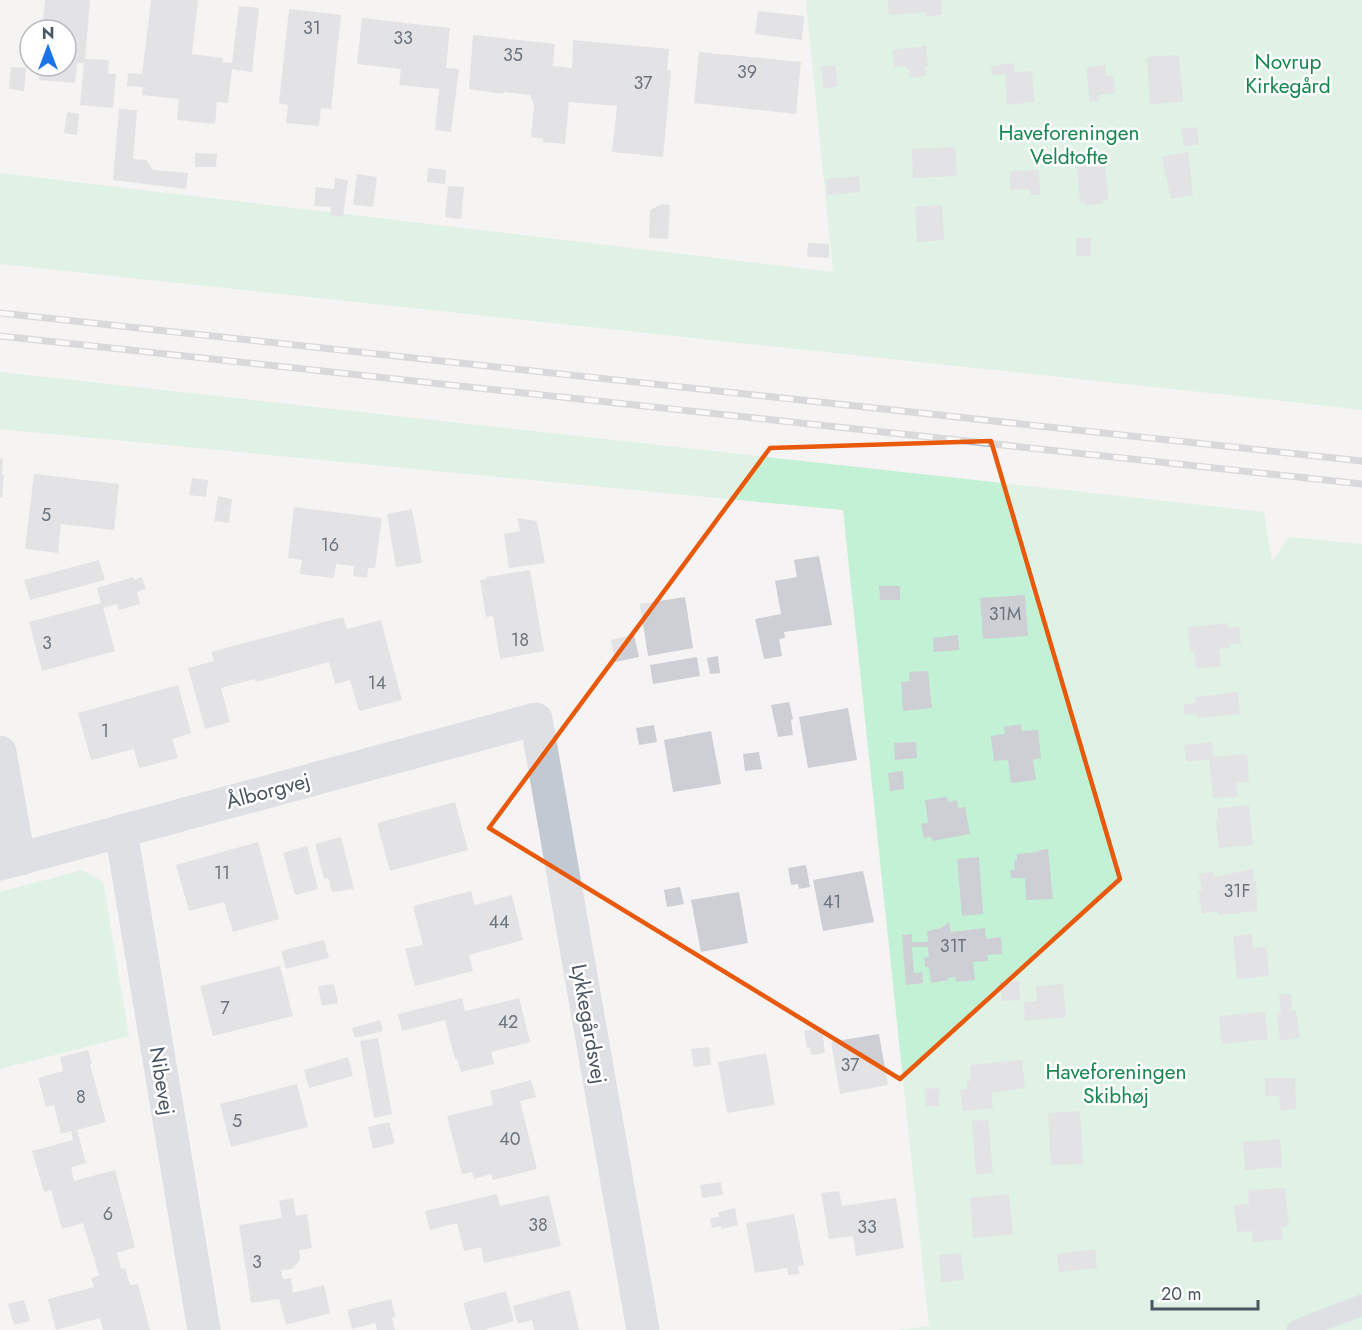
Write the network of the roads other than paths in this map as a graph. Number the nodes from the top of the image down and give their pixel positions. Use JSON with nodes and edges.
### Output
{"nodes":[{"id":1,"x":536,"y":719,"type":"joint"},
{"id":2,"x":0,"y":752,"type":"edge"},
{"id":3,"x":121,"y":831,"type":"junction"},
{"id":4,"x":10,"y":861,"type":"edge"},
{"id":5,"x":1362,"y":1305,"type":"edge"},
{"id":6,"x":204,"y":1330,"type":"edge"},
{"id":7,"x":643,"y":1330,"type":"edge"},
{"id":8,"x":1297,"y":1330,"type":"edge"}],
"edges":[{"from":1,"to":3,"type":"street","name":"Ålborgvej"},
{"from":1,"to":7,"type":"street","name":"Lykkegårdsvej"},
{"from":2,"to":4,"type":"street"},
{"from":3,"to":4,"type":"street","name":"Ålborgvej"},
{"from":3,"to":6,"type":"street","name":"Nibevej"},
{"from":5,"to":8,"type":"lane"}]}
